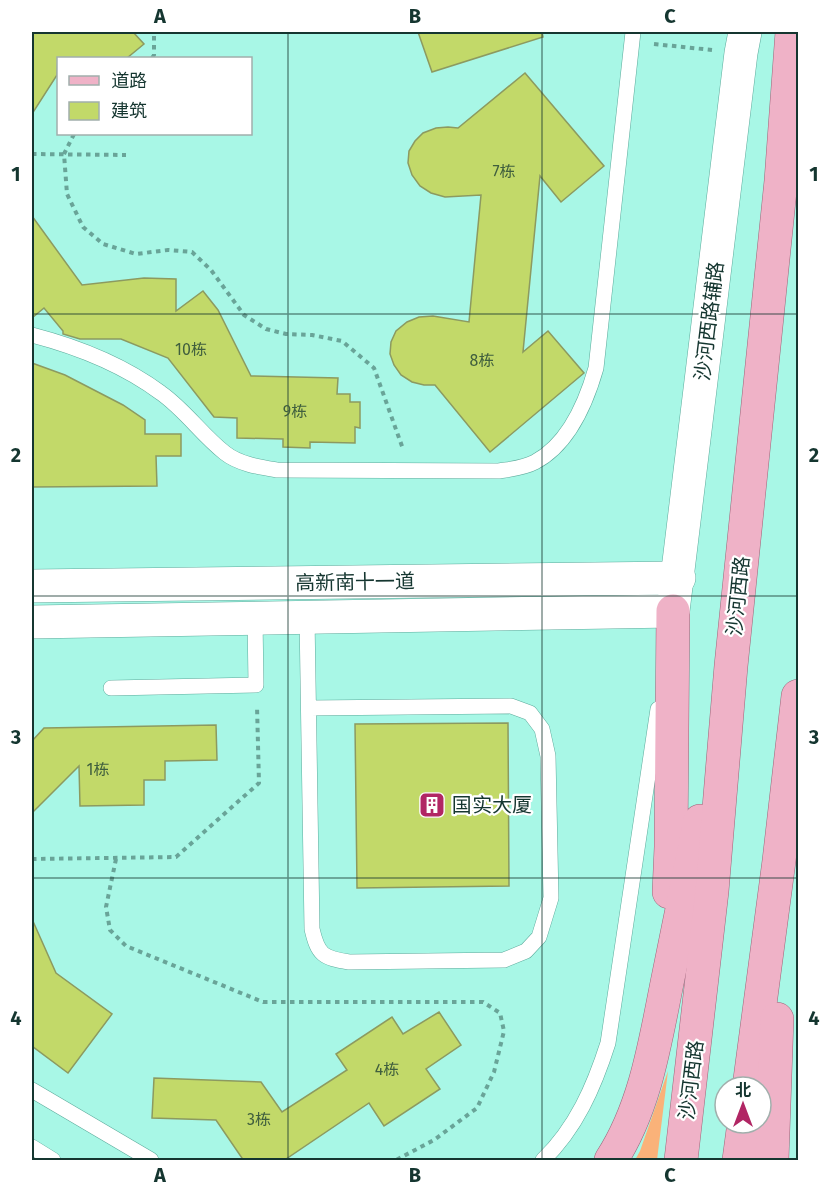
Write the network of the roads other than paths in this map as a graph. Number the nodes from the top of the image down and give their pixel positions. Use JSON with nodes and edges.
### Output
{"nodes":[{"id":1,"x":792,"y":32,"type":"edge"},
{"id":2,"x":633,"y":36,"type":"edge"},
{"id":3,"x":743,"y":42,"type":"edge"},
{"id":4,"x":32,"y":335,"type":"edge"},
{"id":5,"x":679,"y":578,"type":"junction"},
{"id":6,"x":32,"y":586,"type":"edge"},
{"id":7,"x":673,"y":611,"type":"junction"},
{"id":8,"x":307,"y":617,"type":"junction"},
{"id":9,"x":255,"y":618,"type":"junction"},
{"id":10,"x":32,"y":622,"type":"edge"},
{"id":11,"x":731,"y":666,"type":"junction"},
{"id":12,"x":111,"y":688,"type":"dead end"},
{"id":13,"x":798,"y":696,"type":"edge"},
{"id":14,"x":309,"y":708,"type":"junction"},
{"id":15,"x":779,"y":861,"type":"junction"},
{"id":16,"x":657,"y":1031,"type":"junction"},
{"id":17,"x":751,"y":1075,"type":"edge"},
{"id":18,"x":32,"y":1090,"type":"edge"},
{"id":19,"x":742,"y":1135,"type":"edge"},
{"id":20,"x":32,"y":1148,"type":"edge"},
{"id":21,"x":53,"y":1161,"type":"edge"},
{"id":22,"x":151,"y":1161,"type":"edge"},
{"id":23,"x":543,"y":1161,"type":"edge"},
{"id":24,"x":611,"y":1161,"type":"edge"},
{"id":25,"x":681,"y":1161,"type":"edge"},
{"id":26,"x":739,"y":1161,"type":"edge"},
{"id":27,"x":772,"y":1161,"type":"edge"}],
"edges":[{"from":1,"to":11,"type":"main road","name":"沙河西路"},
{"from":2,"to":4,"type":"lane"},
{"from":3,"to":5,"type":"street","name":"沙河西路辅路"},
{"from":5,"to":6,"type":"street","name":"高新南十一道"},
{"from":5,"to":7,"type":"street","name":"沙河西路辅路"},
{"from":7,"to":8,"type":"street","name":"高新南十一道"},
{"from":7,"to":16,"type":"main road"},
{"from":7,"to":23,"type":"lane"},
{"from":8,"to":9,"type":"street","name":"高新南十一道"},
{"from":8,"to":14,"type":"lane"},
{"from":9,"to":10,"type":"street","name":"高新南十一道"},
{"from":9,"to":12,"type":"lane"},
{"from":11,"to":16,"type":"main road"},
{"from":11,"to":25,"type":"main road","name":"沙河西路"},
{"from":13,"to":15,"type":"main road"},
{"from":14,"to":14,"type":"lane"},
{"from":15,"to":17,"type":"main road"},
{"from":15,"to":27,"type":"main road"},
{"from":16,"to":24,"type":"main road"},
{"from":18,"to":22,"type":"lane"},
{"from":19,"to":26,"type":"main road"},
{"from":20,"to":21,"type":"lane"}]}
